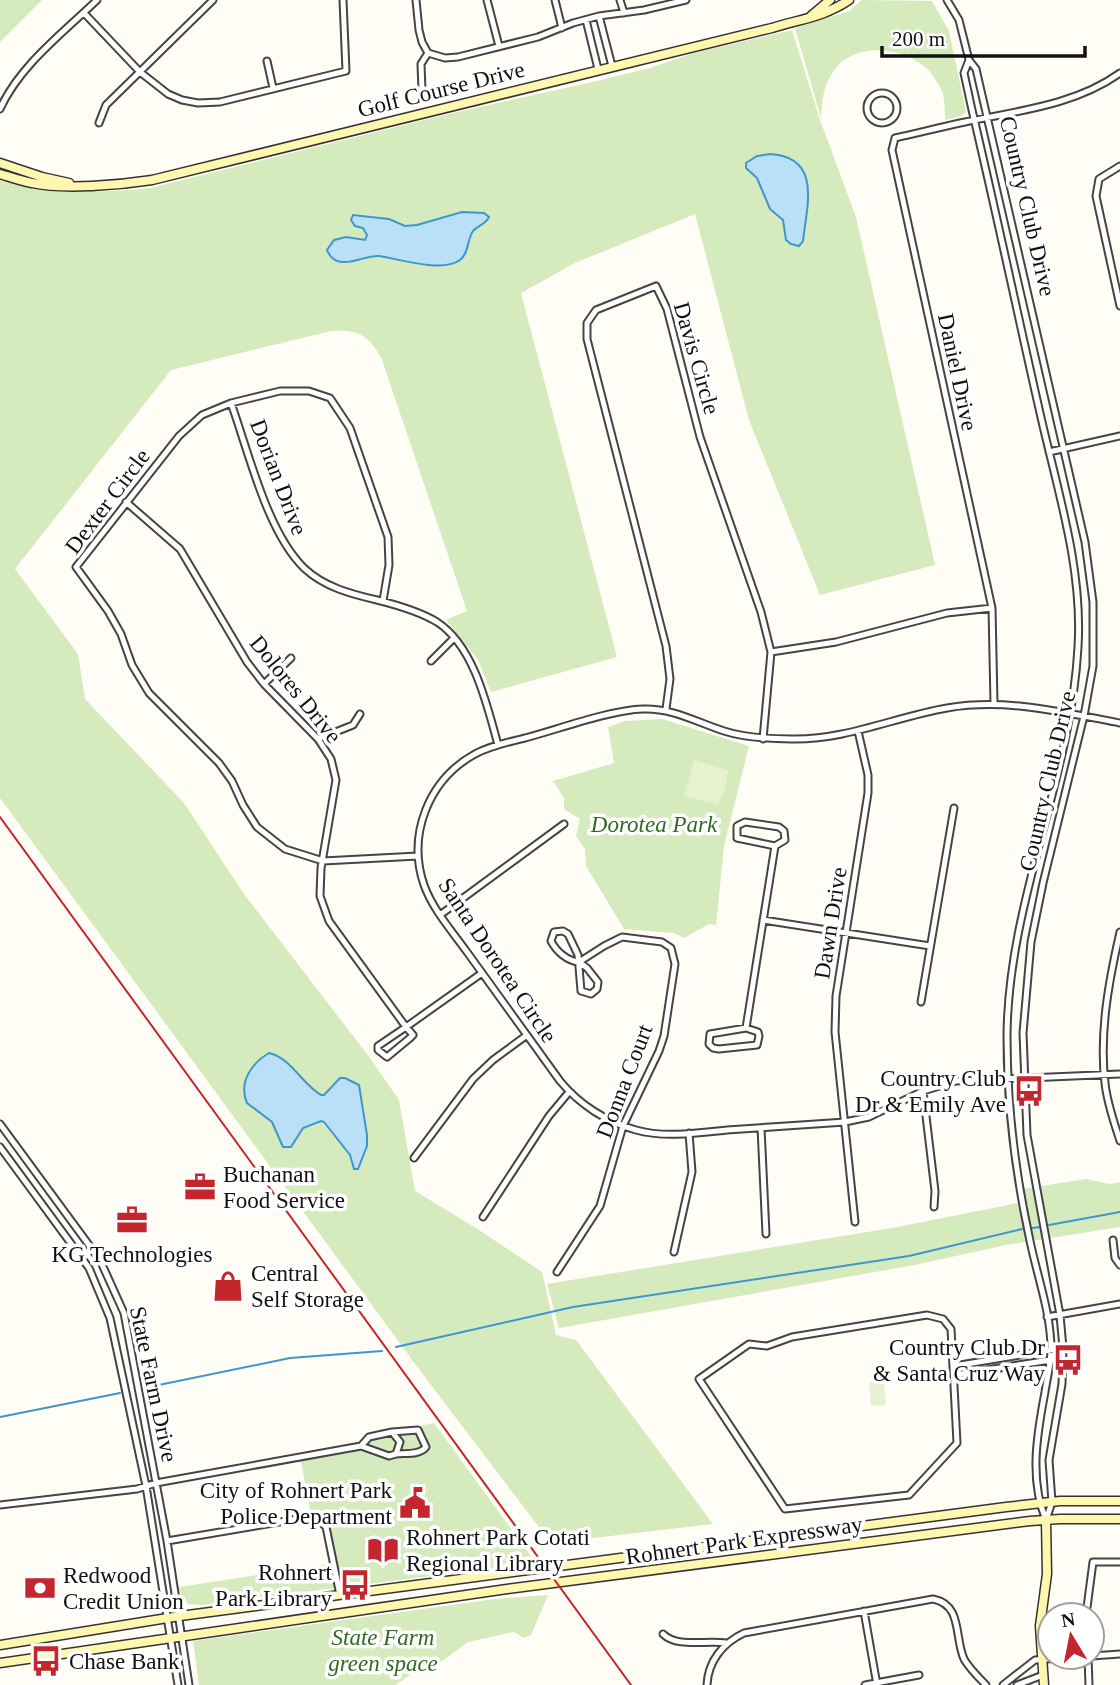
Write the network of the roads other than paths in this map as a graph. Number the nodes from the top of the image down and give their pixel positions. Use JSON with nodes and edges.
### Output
{"nodes":[{"id":1,"x":97,"y":0,"type":"edge"},
{"id":2,"x":213,"y":0,"type":"edge"},
{"id":3,"x":343,"y":0,"type":"edge"},
{"id":4,"x":416,"y":0,"type":"edge"},
{"id":5,"x":487,"y":0,"type":"edge"},
{"id":6,"x":555,"y":0,"type":"edge"},
{"id":7,"x":620,"y":0,"type":"edge"},
{"id":8,"x":685,"y":0,"type":"edge"},
{"id":9,"x":830,"y":0,"type":"edge"},
{"id":10,"x":849,"y":0,"type":"edge"},
{"id":11,"x":947,"y":0,"type":"edge"},
{"id":12,"x":84,"y":13,"type":"junction"},
{"id":13,"x":624,"y":13,"type":"junction"},
{"id":14,"x":599,"y":16,"type":"junction"},
{"id":15,"x":811,"y":16,"type":"junction"},
{"id":16,"x":586,"y":20,"type":"junction"},
{"id":17,"x":562,"y":27,"type":"junction"},
{"id":18,"x":499,"y":46,"type":"junction"},
{"id":19,"x":428,"y":53,"type":"junction"},
{"id":20,"x":969,"y":60,"type":"junction"},
{"id":21,"x":267,"y":61,"type":"dead end"},
{"id":22,"x":612,"y":66,"type":"junction"},
{"id":23,"x":598,"y":69,"type":"junction"},
{"id":24,"x":140,"y":72,"type":"junction"},
{"id":25,"x":1120,"y":73,"type":"edge"},
{"id":26,"x":273,"y":88,"type":"junction"},
{"id":27,"x":422,"y":90,"type":"dead end"},
{"id":28,"x":0,"y":109,"type":"edge"},
{"id":29,"x":985,"y":118,"type":"junction"},
{"id":30,"x":974,"y":121,"type":"junction"},
{"id":31,"x":889,"y":122,"type":"junction"},
{"id":32,"x":99,"y":123,"type":"dead end"},
{"id":33,"x":895,"y":138,"type":"junction"},
{"id":34,"x":0,"y":163,"type":"edge"},
{"id":35,"x":1120,"y":166,"type":"edge"},
{"id":36,"x":0,"y":174,"type":"edge"},
{"id":37,"x":79,"y":185,"type":"junction"},
{"id":38,"x":1120,"y":306,"type":"edge"},
{"id":39,"x":232,"y":403,"type":"junction"},
{"id":40,"x":1120,"y":436,"type":"edge"},
{"id":41,"x":1063,"y":449,"type":"junction"},
{"id":42,"x":1049,"y":452,"type":"junction"},
{"id":43,"x":125,"y":502,"type":"junction"},
{"id":44,"x":383,"y":601,"type":"junction"},
{"id":45,"x":992,"y":608,"type":"junction"},
{"id":46,"x":454,"y":638,"type":"junction"},
{"id":47,"x":771,"y":652,"type":"junction"},
{"id":48,"x":291,"y":658,"type":"dead end"},
{"id":49,"x":431,"y":661,"type":"dead end"},
{"id":50,"x":264,"y":684,"type":"junction"},
{"id":51,"x":995,"y":703,"type":"junction"},
{"id":52,"x":666,"y":709,"type":"junction"},
{"id":53,"x":1070,"y":713,"type":"junction"},
{"id":54,"x":360,"y":714,"type":"dead end"},
{"id":55,"x":1084,"y":716,"type":"junction"},
{"id":56,"x":1120,"y":723,"type":"edge"},
{"id":57,"x":858,"y":731,"type":"junction"},
{"id":58,"x":318,"y":739,"type":"junction"},
{"id":59,"x":762,"y":739,"type":"junction"},
{"id":60,"x":499,"y":745,"type":"junction"},
{"id":61,"x":954,"y":808,"type":"dead end"},
{"id":62,"x":564,"y":824,"type":"dead end"},
{"id":63,"x":775,"y":846,"type":"junction"},
{"id":64,"x":418,"y":856,"type":"junction"},
{"id":65,"x":323,"y":861,"type":"junction"},
{"id":66,"x":440,"y":915,"type":"junction"},
{"id":67,"x":763,"y":920,"type":"junction"},
{"id":68,"x":845,"y":932,"type":"junction"},
{"id":69,"x":1120,"y":932,"type":"edge"},
{"id":70,"x":930,"y":946,"type":"junction"},
{"id":71,"x":579,"y":962,"type":"junction"},
{"id":72,"x":1117,"y":962,"type":"edge"},
{"id":73,"x":482,"y":973,"type":"junction"},
{"id":74,"x":921,"y":1002,"type":"dead end"},
{"id":75,"x":407,"y":1027,"type":"junction"},
{"id":76,"x":746,"y":1028,"type":"junction"},
{"id":77,"x":527,"y":1035,"type":"junction"},
{"id":78,"x":1120,"y":1074,"type":"edge"},
{"id":79,"x":1104,"y":1075,"type":"junction"},
{"id":80,"x":1024,"y":1077,"type":"junction"},
{"id":81,"x":1009,"y":1078,"type":"junction"},
{"id":82,"x":923,"y":1091,"type":"junction"},
{"id":83,"x":569,"y":1092,"type":"junction"},
{"id":84,"x":845,"y":1122,"type":"junction"},
{"id":85,"x":0,"y":1124,"type":"edge"},
{"id":86,"x":624,"y":1126,"type":"junction"},
{"id":87,"x":761,"y":1128,"type":"junction"},
{"id":88,"x":689,"y":1133,"type":"junction"},
{"id":89,"x":1120,"y":1141,"type":"edge"},
{"id":90,"x":0,"y":1147,"type":"edge"},
{"id":91,"x":414,"y":1158,"type":"dead end"},
{"id":92,"x":934,"y":1207,"type":"dead end"},
{"id":93,"x":483,"y":1216,"type":"dead end"},
{"id":94,"x":855,"y":1222,"type":"dead end"},
{"id":95,"x":766,"y":1234,"type":"dead end"},
{"id":96,"x":1113,"y":1240,"type":"dead end"},
{"id":97,"x":674,"y":1252,"type":"dead end"},
{"id":98,"x":1120,"y":1265,"type":"edge"},
{"id":99,"x":557,"y":1272,"type":"dead end"},
{"id":100,"x":1120,"y":1304,"type":"edge"},
{"id":101,"x":1060,"y":1315,"type":"junction"},
{"id":102,"x":1047,"y":1317,"type":"junction"},
{"id":103,"x":1063,"y":1348,"type":"junction"},
{"id":104,"x":1051,"y":1350,"type":"junction"},
{"id":105,"x":1063,"y":1358,"type":"junction"},
{"id":106,"x":1050,"y":1360,"type":"junction"},
{"id":107,"x":954,"y":1366,"type":"junction"},
{"id":108,"x":955,"y":1376,"type":"junction"},
{"id":109,"x":392,"y":1432,"type":"junction"},
{"id":110,"x":361,"y":1447,"type":"junction"},
{"id":111,"x":396,"y":1454,"type":"junction"},
{"id":112,"x":156,"y":1483,"type":"junction"},
{"id":113,"x":146,"y":1486,"type":"junction"},
{"id":114,"x":1120,"y":1501,"type":"edge"},
{"id":115,"x":1052,"y":1502,"type":"junction"},
{"id":116,"x":1039,"y":1503,"type":"junction"},
{"id":117,"x":0,"y":1505,"type":"edge"},
{"id":118,"x":1120,"y":1519,"type":"edge"},
{"id":119,"x":1046,"y":1520,"type":"junction"},
{"id":120,"x":167,"y":1541,"type":"junction"},
{"id":121,"x":1120,"y":1562,"type":"edge"},
{"id":122,"x":340,"y":1595,"type":"junction"},
{"id":123,"x":1043,"y":1601,"type":"edge"},
{"id":124,"x":1088,"y":1601,"type":"edge"},
{"id":125,"x":864,"y":1611,"type":"junction"},
{"id":126,"x":180,"y":1616,"type":"junction"},
{"id":127,"x":169,"y":1618,"type":"junction"},
{"id":128,"x":663,"y":1634,"type":"dead end"},
{"id":129,"x":183,"y":1636,"type":"junction"},
{"id":130,"x":172,"y":1638,"type":"junction"},
{"id":131,"x":726,"y":1643,"type":"junction"},
{"id":132,"x":0,"y":1645,"type":"edge"},
{"id":133,"x":1036,"y":1660,"type":"edge"},
{"id":134,"x":0,"y":1663,"type":"edge"},
{"id":135,"x":1043,"y":1671,"type":"edge"},
{"id":136,"x":919,"y":1675,"type":"dead end"},
{"id":137,"x":1043,"y":1675,"type":"junction"},
{"id":138,"x":877,"y":1684,"type":"edge"},
{"id":139,"x":178,"y":1685,"type":"edge"},
{"id":140,"x":189,"y":1685,"type":"edge"},
{"id":141,"x":707,"y":1685,"type":"edge"},
{"id":142,"x":865,"y":1685,"type":"edge"},
{"id":143,"x":986,"y":1685,"type":"edge"},
{"id":144,"x":1003,"y":1685,"type":"edge"},
{"id":145,"x":1017,"y":1685,"type":"edge"},
{"id":146,"x":1044,"y":1685,"type":"edge"}],
"edges":[{"from":1,"to":12,"type":"street"},
{"from":2,"to":24,"type":"street"},
{"from":3,"to":26,"type":"street"},
{"from":4,"to":19,"type":"street"},
{"from":5,"to":18,"type":"street"},
{"from":6,"to":17,"type":"street"},
{"from":7,"to":13,"type":"street"},
{"from":8,"to":13,"type":"street"},
{"from":9,"to":15,"type":"main road","name":"Golf Course Drive"},
{"from":10,"to":15,"type":"main road","name":"Golf Course Drive"},
{"from":11,"to":20,"type":"street","name":"Country Club Drive"},
{"from":12,"to":24,"type":"street"},
{"from":12,"to":28,"type":"street"},
{"from":13,"to":14,"type":"street"},
{"from":14,"to":16,"type":"street"},
{"from":14,"to":22,"type":"street"},
{"from":15,"to":22,"type":"main road","name":"Golf Course Drive"},
{"from":16,"to":17,"type":"street"},
{"from":16,"to":23,"type":"street"},
{"from":17,"to":18,"type":"street"},
{"from":18,"to":19,"type":"street"},
{"from":19,"to":27,"type":"street"},
{"from":20,"to":29,"type":"street","name":"Country Club Drive"},
{"from":20,"to":30,"type":"street","name":"Country Club Drive"},
{"from":21,"to":26,"type":"street"},
{"from":22,"to":23,"type":"main road","name":"Golf Course Drive"},
{"from":23,"to":37,"type":"main road","name":"Golf Course Drive"},
{"from":24,"to":26,"type":"street"},
{"from":24,"to":32,"type":"street"},
{"from":25,"to":29,"type":"street"},
{"from":29,"to":30,"type":"street"},
{"from":29,"to":41,"type":"street","name":"Country Club Drive"},
{"from":30,"to":33,"type":"street"},
{"from":30,"to":42,"type":"street","name":"Country Club Drive"},
{"from":31,"to":31,"type":"street"},
{"from":31,"to":33,"type":"street","name":"Daniel Drive"},
{"from":33,"to":45,"type":"street","name":"Daniel Drive"},
{"from":34,"to":37,"type":"main road","name":"Golf Course Drive"},
{"from":35,"to":38,"type":"street"},
{"from":36,"to":37,"type":"main road","name":"Golf Course Drive"},
{"from":39,"to":43,"type":"street","name":"Dexter Circle"},
{"from":39,"to":44,"type":"street","name":"Dorian Drive"},
{"from":39,"to":44,"type":"street","name":"Dexter Circle"},
{"from":40,"to":41,"type":"street"},
{"from":41,"to":42,"type":"street"},
{"from":41,"to":55,"type":"street","name":"Country Club Drive"},
{"from":42,"to":53,"type":"street","name":"Country Club Drive"},
{"from":43,"to":50,"type":"street","name":"Dolores Drive"},
{"from":43,"to":65,"type":"street","name":"Dexter Circle"},
{"from":44,"to":46,"type":"street","name":"Dorian Drive"},
{"from":45,"to":47,"type":"street"},
{"from":45,"to":51,"type":"street","name":"Daniel Drive"},
{"from":46,"to":49,"type":"street"},
{"from":46,"to":60,"type":"street","name":"Dorian Drive"},
{"from":47,"to":52,"type":"street","name":"Davis Circle"},
{"from":47,"to":59,"type":"street","name":"Davis Circle"},
{"from":48,"to":50,"type":"street"},
{"from":50,"to":58,"type":"street","name":"Dolores Drive"},
{"from":51,"to":53,"type":"street","name":"Santa Dorotea Circle"},
{"from":51,"to":57,"type":"street","name":"Santa Dorotea Circle"},
{"from":52,"to":59,"type":"street","name":"Santa Dorotea Circle"},
{"from":52,"to":60,"type":"street","name":"Santa Dorotea Circle"},
{"from":53,"to":55,"type":"street","name":"Santa Dorotea Circle"},
{"from":53,"to":81,"type":"street","name":"Country Club Drive"},
{"from":54,"to":58,"type":"street"},
{"from":55,"to":56,"type":"street","name":"Santa Dorotea Circle"},
{"from":55,"to":80,"type":"street","name":"Country Club Drive"},
{"from":57,"to":59,"type":"street","name":"Santa Dorotea Circle"},
{"from":57,"to":68,"type":"street","name":"Dawn Drive"},
{"from":58,"to":65,"type":"street","name":"Dolores Drive"},
{"from":60,"to":64,"type":"street","name":"Santa Dorotea Circle"},
{"from":61,"to":70,"type":"street"},
{"from":62,"to":66,"type":"street"},
{"from":63,"to":63,"type":"street"},
{"from":63,"to":67,"type":"street"},
{"from":64,"to":65,"type":"street","name":"Dexter Circle"},
{"from":64,"to":66,"type":"street","name":"Santa Dorotea Circle"},
{"from":65,"to":75,"type":"street","name":"Dolores Drive"},
{"from":66,"to":73,"type":"street","name":"Santa Dorotea Circle"},
{"from":67,"to":68,"type":"street"},
{"from":67,"to":76,"type":"street"},
{"from":68,"to":70,"type":"street"},
{"from":68,"to":84,"type":"street","name":"Dawn Drive"},
{"from":69,"to":72,"type":"street"},
{"from":70,"to":74,"type":"street"},
{"from":71,"to":71,"type":"street"},
{"from":71,"to":71,"type":"street"},
{"from":71,"to":86,"type":"street","name":"Donna Court"},
{"from":72,"to":79,"type":"street"},
{"from":73,"to":75,"type":"street"},
{"from":73,"to":77,"type":"street","name":"Santa Dorotea Circle"},
{"from":75,"to":75,"type":"street"},
{"from":76,"to":76,"type":"street"},
{"from":77,"to":83,"type":"street","name":"Santa Dorotea Circle"},
{"from":77,"to":91,"type":"street"},
{"from":78,"to":79,"type":"street","name":"Santa Dorotea Circle"},
{"from":79,"to":80,"type":"street","name":"Santa Dorotea Circle"},
{"from":79,"to":89,"type":"street"},
{"from":80,"to":81,"type":"street","name":"Santa Dorotea Circle"},
{"from":80,"to":101,"type":"street","name":"Country Club Drive"},
{"from":81,"to":82,"type":"street","name":"Santa Dorotea Circle"},
{"from":81,"to":102,"type":"street","name":"Country Club Drive"},
{"from":82,"to":84,"type":"street","name":"Santa Dorotea Circle"},
{"from":82,"to":92,"type":"street"},
{"from":83,"to":86,"type":"street","name":"Santa Dorotea Circle"},
{"from":83,"to":93,"type":"street"},
{"from":84,"to":87,"type":"street","name":"Santa Dorotea Circle"},
{"from":84,"to":94,"type":"street","name":"Dawn Drive"},
{"from":85,"to":112,"type":"street","name":"State Farm Drive"},
{"from":86,"to":88,"type":"street","name":"Santa Dorotea Circle"},
{"from":86,"to":99,"type":"street","name":"Donna Court"},
{"from":87,"to":88,"type":"street","name":"Santa Dorotea Circle"},
{"from":87,"to":95,"type":"street"},
{"from":88,"to":97,"type":"street"},
{"from":90,"to":113,"type":"street","name":"State Farm Drive"},
{"from":96,"to":98,"type":"street"},
{"from":100,"to":101,"type":"street"},
{"from":101,"to":102,"type":"street"},
{"from":101,"to":103,"type":"street","name":"Country Club Drive"},
{"from":102,"to":104,"type":"street","name":"Country Club Drive"},
{"from":103,"to":104,"type":"street"},
{"from":103,"to":105,"type":"street","name":"Country Club Drive"},
{"from":104,"to":106,"type":"street","name":"Country Club Drive"},
{"from":104,"to":107,"type":"street"},
{"from":105,"to":106,"type":"street"},
{"from":105,"to":115,"type":"street","name":"Country Club Drive"},
{"from":106,"to":108,"type":"street"},
{"from":106,"to":116,"type":"street","name":"Country Club Drive"},
{"from":107,"to":108,"type":"street"},
{"from":107,"to":108,"type":"street"},
{"from":109,"to":110,"type":"street"},
{"from":109,"to":111,"type":"street"},
{"from":109,"to":111,"type":"street"},
{"from":110,"to":111,"type":"street"},
{"from":110,"to":112,"type":"street"},
{"from":112,"to":113,"type":"street"},
{"from":112,"to":120,"type":"street","name":"State Farm Drive"},
{"from":113,"to":117,"type":"street"},
{"from":113,"to":127,"type":"street","name":"State Farm Drive"},
{"from":114,"to":115,"type":"main road","name":"Rohnert Park Expressway"},
{"from":115,"to":116,"type":"main road","name":"Rohnert Park Expressway"},
{"from":115,"to":119,"type":"street","name":"Country Club Drive"},
{"from":116,"to":119,"type":"street","name":"Country Club Drive"},
{"from":116,"to":122,"type":"main road","name":"Rohnert Park Expressway"},
{"from":118,"to":119,"type":"main road","name":"Rohnert Park Expressway"},
{"from":119,"to":123,"type":"main road","name":"Country Club Drive"},
{"from":119,"to":129,"type":"main road","name":"Rohnert Park Expressway"},
{"from":120,"to":122,"type":"street"},
{"from":120,"to":126,"type":"street","name":"State Farm Drive"},
{"from":121,"to":124,"type":"street"},
{"from":122,"to":126,"type":"main road","name":"Rohnert Park Expressway"},
{"from":125,"to":131,"type":"street"},
{"from":125,"to":138,"type":"street"},
{"from":125,"to":143,"type":"street"},
{"from":126,"to":127,"type":"main road","name":"Rohnert Park Expressway"},
{"from":126,"to":129,"type":"street","name":"State Farm Drive"},
{"from":127,"to":130,"type":"street","name":"State Farm Drive"},
{"from":127,"to":132,"type":"main road","name":"Rohnert Park Expressway"},
{"from":128,"to":131,"type":"street"},
{"from":129,"to":130,"type":"main road","name":"Rohnert Park Expressway"},
{"from":129,"to":140,"type":"street","name":"State Farm Drive"},
{"from":130,"to":134,"type":"main road","name":"Rohnert Park Expressway"},
{"from":130,"to":139,"type":"street","name":"State Farm Drive"},
{"from":131,"to":141,"type":"street"},
{"from":133,"to":144,"type":"street"},
{"from":135,"to":137,"type":"main road","name":"Country Club Drive"},
{"from":136,"to":138,"type":"street"},
{"from":137,"to":145,"type":"street"},
{"from":137,"to":146,"type":"main road","name":"Country Club Drive"},
{"from":138,"to":142,"type":"street"}]}
